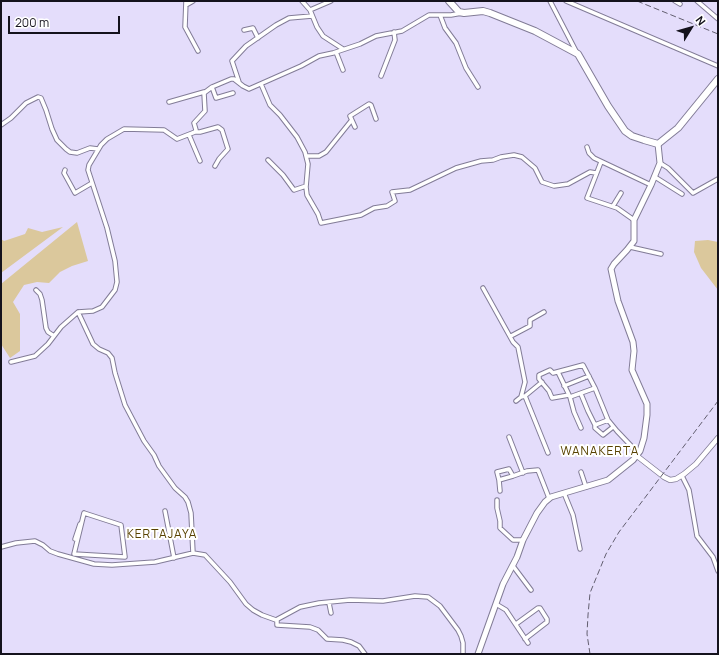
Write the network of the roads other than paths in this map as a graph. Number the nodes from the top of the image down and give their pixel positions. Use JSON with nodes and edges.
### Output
{"nodes":[{"id":1,"x":193,"y":1,"type":"edge"},
{"id":2,"x":302,"y":1,"type":"edge"},
{"id":3,"x":331,"y":1,"type":"edge"},
{"id":4,"x":449,"y":1,"type":"edge"},
{"id":5,"x":550,"y":1,"type":"edge"},
{"id":6,"x":566,"y":1,"type":"edge"},
{"id":7,"x":675,"y":1,"type":"edge"},
{"id":8,"x":697,"y":1,"type":"edge"},
{"id":9,"x":186,"y":3,"type":"edge"},
{"id":10,"x":680,"y":4,"type":"dead end"},
{"id":11,"x":310,"y":10,"type":"junction"},
{"id":12,"x":462,"y":13,"type":"junction"},
{"id":13,"x":440,"y":15,"type":"junction"},
{"id":14,"x":312,"y":16,"type":"junction"},
{"id":15,"x":718,"y":19,"type":"edge"},
{"id":16,"x":244,"y":30,"type":"dead end"},
{"id":17,"x":394,"y":32,"type":"junction"},
{"id":18,"x":258,"y":38,"type":"junction"},
{"id":19,"x":343,"y":50,"type":"junction"},
{"id":20,"x":198,"y":51,"type":"dead end"},
{"id":21,"x":336,"y":52,"type":"junction"},
{"id":22,"x":578,"y":54,"type":"junction"},
{"id":23,"x":718,"y":66,"type":"edge"},
{"id":24,"x":343,"y":70,"type":"dead end"},
{"id":25,"x":382,"y":76,"type":"dead end"},
{"id":26,"x":718,"y":79,"type":"edge"},
{"id":27,"x":239,"y":82,"type":"junction"},
{"id":28,"x":261,"y":84,"type":"junction"},
{"id":29,"x":212,"y":87,"type":"junction"},
{"id":30,"x":478,"y":87,"type":"dead end"},
{"id":31,"x":205,"y":92,"type":"junction"},
{"id":32,"x":233,"y":93,"type":"dead end"},
{"id":33,"x":169,"y":102,"type":"dead end"},
{"id":34,"x":352,"y":120,"type":"junction"},
{"id":35,"x":376,"y":120,"type":"dead end"},
{"id":36,"x":1,"y":125,"type":"edge"},
{"id":37,"x":355,"y":127,"type":"dead end"},
{"id":38,"x":196,"y":132,"type":"junction"},
{"id":39,"x":189,"y":135,"type":"junction"},
{"id":40,"x":658,"y":144,"type":"junction"},
{"id":41,"x":586,"y":148,"type":"dead end"},
{"id":42,"x":98,"y":149,"type":"junction"},
{"id":43,"x":307,"y":156,"type":"junction"},
{"id":44,"x":268,"y":160,"type":"dead end"},
{"id":45,"x":200,"y":161,"type":"dead end"},
{"id":46,"x":601,"y":162,"type":"junction"},
{"id":47,"x":660,"y":163,"type":"junction"},
{"id":48,"x":215,"y":166,"type":"dead end"},
{"id":49,"x":65,"y":170,"type":"dead end"},
{"id":50,"x":596,"y":173,"type":"junction"},
{"id":51,"x":655,"y":177,"type":"junction"},
{"id":52,"x":718,"y":179,"type":"edge"},
{"id":53,"x":92,"y":183,"type":"junction"},
{"id":54,"x":306,"y":186,"type":"junction"},
{"id":55,"x":651,"y":186,"type":"junction"},
{"id":56,"x":621,"y":193,"type":"dead end"},
{"id":57,"x":682,"y":194,"type":"dead end"},
{"id":58,"x":613,"y":206,"type":"junction"},
{"id":59,"x":634,"y":220,"type":"junction"},
{"id":60,"x":630,"y":247,"type":"junction"},
{"id":61,"x":661,"y":254,"type":"dead end"},
{"id":62,"x":483,"y":288,"type":"dead end"},
{"id":63,"x":36,"y":290,"type":"dead end"},
{"id":64,"x":78,"y":312,"type":"junction"},
{"id":65,"x":544,"y":312,"type":"dead end"},
{"id":66,"x":54,"y":336,"type":"junction"},
{"id":67,"x":511,"y":336,"type":"junction"},
{"id":68,"x":11,"y":362,"type":"dead end"},
{"id":69,"x":558,"y":372,"type":"junction"},
{"id":70,"x":589,"y":376,"type":"junction"},
{"id":71,"x":542,"y":382,"type":"junction"},
{"id":72,"x":564,"y":386,"type":"junction"},
{"id":73,"x":595,"y":388,"type":"junction"},
{"id":74,"x":581,"y":394,"type":"junction"},
{"id":75,"x":569,"y":396,"type":"junction"},
{"id":76,"x":523,"y":397,"type":"junction"},
{"id":77,"x":516,"y":401,"type":"dead end"},
{"id":78,"x":608,"y":420,"type":"junction"},
{"id":79,"x":595,"y":425,"type":"junction"},
{"id":80,"x":613,"y":427,"type":"junction"},
{"id":81,"x":581,"y":428,"type":"dead end"},
{"id":82,"x":509,"y":438,"type":"dead end"},
{"id":83,"x":718,"y":439,"type":"edge"},
{"id":84,"x":548,"y":453,"type":"dead end"},
{"id":85,"x":637,"y":456,"type":"junction"},
{"id":86,"x":581,"y":472,"type":"dead end"},
{"id":87,"x":523,"y":474,"type":"junction"},
{"id":88,"x":513,"y":476,"type":"junction"},
{"id":89,"x":682,"y":476,"type":"junction"},
{"id":90,"x":499,"y":480,"type":"junction"},
{"id":91,"x":586,"y":487,"type":"junction"},
{"id":92,"x":500,"y":491,"type":"dead end"},
{"id":93,"x":564,"y":493,"type":"junction"},
{"id":94,"x":549,"y":498,"type":"junction"},
{"id":95,"x":497,"y":500,"type":"dead end"},
{"id":96,"x":165,"y":511,"type":"dead end"},
{"id":97,"x":523,"y":540,"type":"junction"},
{"id":98,"x":1,"y":547,"type":"edge"},
{"id":99,"x":580,"y":549,"type":"dead end"},
{"id":100,"x":193,"y":553,"type":"junction"},
{"id":101,"x":74,"y":556,"type":"junction"},
{"id":102,"x":174,"y":558,"type":"junction"},
{"id":103,"x":513,"y":566,"type":"junction"},
{"id":104,"x":718,"y":571,"type":"edge"},
{"id":105,"x":531,"y":590,"type":"dead end"},
{"id":106,"x":329,"y":602,"type":"junction"},
{"id":107,"x":496,"y":604,"type":"junction"},
{"id":108,"x":331,"y":613,"type":"dead end"},
{"id":109,"x":277,"y":622,"type":"junction"},
{"id":110,"x":516,"y":624,"type":"junction"},
{"id":111,"x":525,"y":638,"type":"junction"},
{"id":112,"x":528,"y":643,"type":"dead end"},
{"id":113,"x":366,"y":654,"type":"edge"},
{"id":114,"x":463,"y":654,"type":"edge"},
{"id":115,"x":478,"y":654,"type":"edge"}],
"edges":[{"from":1,"to":9,"type":"street"},
{"from":2,"to":11,"type":"street"},
{"from":3,"to":11,"type":"street"},
{"from":4,"to":12,"type":"main road"},
{"from":5,"to":22,"type":"street"},
{"from":6,"to":23,"type":"street"},
{"from":7,"to":10,"type":"street"},
{"from":8,"to":15,"type":"street"},
{"from":9,"to":20,"type":"street"},
{"from":11,"to":14,"type":"street"},
{"from":12,"to":13,"type":"street"},
{"from":12,"to":22,"type":"main road"},
{"from":13,"to":17,"type":"street"},
{"from":13,"to":30,"type":"street"},
{"from":14,"to":18,"type":"street"},
{"from":14,"to":19,"type":"street"},
{"from":16,"to":18,"type":"street"},
{"from":17,"to":19,"type":"street"},
{"from":17,"to":25,"type":"street"},
{"from":18,"to":27,"type":"street"},
{"from":19,"to":21,"type":"street"},
{"from":21,"to":24,"type":"street"},
{"from":21,"to":28,"type":"street"},
{"from":22,"to":40,"type":"main road"},
{"from":26,"to":40,"type":"main road"},
{"from":27,"to":28,"type":"street"},
{"from":27,"to":29,"type":"street"},
{"from":28,"to":43,"type":"street"},
{"from":29,"to":31,"type":"street"},
{"from":29,"to":32,"type":"street"},
{"from":31,"to":33,"type":"street"},
{"from":31,"to":38,"type":"street"},
{"from":34,"to":35,"type":"street"},
{"from":34,"to":37,"type":"street"},
{"from":34,"to":43,"type":"street"},
{"from":36,"to":42,"type":"street"},
{"from":38,"to":39,"type":"street"},
{"from":38,"to":48,"type":"street"},
{"from":39,"to":42,"type":"street"},
{"from":39,"to":45,"type":"street"},
{"from":40,"to":47,"type":"main road"},
{"from":41,"to":46,"type":"street"},
{"from":42,"to":53,"type":"street"},
{"from":43,"to":54,"type":"street"},
{"from":44,"to":54,"type":"street"},
{"from":46,"to":50,"type":"street"},
{"from":46,"to":55,"type":"street"},
{"from":47,"to":51,"type":"main road"},
{"from":47,"to":52,"type":"street"},
{"from":49,"to":53,"type":"street"},
{"from":50,"to":54,"type":"street"},
{"from":50,"to":58,"type":"street"},
{"from":51,"to":55,"type":"main road"},
{"from":51,"to":57,"type":"street"},
{"from":53,"to":64,"type":"street"},
{"from":55,"to":59,"type":"main road"},
{"from":56,"to":58,"type":"street"},
{"from":58,"to":59,"type":"street"},
{"from":59,"to":60,"type":"main road"},
{"from":60,"to":61,"type":"street"},
{"from":60,"to":85,"type":"main road"},
{"from":62,"to":67,"type":"street"},
{"from":63,"to":66,"type":"street"},
{"from":64,"to":66,"type":"street"},
{"from":64,"to":100,"type":"street"},
{"from":65,"to":67,"type":"street"},
{"from":66,"to":68,"type":"street"},
{"from":67,"to":76,"type":"street"},
{"from":69,"to":70,"type":"street"},
{"from":69,"to":71,"type":"street"},
{"from":69,"to":72,"type":"street"},
{"from":70,"to":72,"type":"street"},
{"from":70,"to":73,"type":"street"},
{"from":71,"to":75,"type":"street"},
{"from":71,"to":76,"type":"street"},
{"from":72,"to":75,"type":"street"},
{"from":73,"to":74,"type":"street"},
{"from":73,"to":78,"type":"street"},
{"from":74,"to":75,"type":"street"},
{"from":74,"to":79,"type":"street"},
{"from":75,"to":81,"type":"street"},
{"from":76,"to":77,"type":"street"},
{"from":76,"to":84,"type":"street"},
{"from":78,"to":79,"type":"street"},
{"from":78,"to":80,"type":"street"},
{"from":79,"to":80,"type":"street"},
{"from":80,"to":85,"type":"street"},
{"from":82,"to":87,"type":"street"},
{"from":83,"to":89,"type":"street"},
{"from":85,"to":89,"type":"street"},
{"from":85,"to":91,"type":"main road"},
{"from":86,"to":91,"type":"street"},
{"from":87,"to":88,"type":"street"},
{"from":87,"to":94,"type":"street"},
{"from":88,"to":90,"type":"street"},
{"from":88,"to":90,"type":"street"},
{"from":89,"to":104,"type":"street"},
{"from":90,"to":92,"type":"street"},
{"from":91,"to":93,"type":"main road"},
{"from":93,"to":94,"type":"main road"},
{"from":93,"to":99,"type":"street"},
{"from":94,"to":97,"type":"main road"},
{"from":95,"to":97,"type":"street"},
{"from":96,"to":102,"type":"street"},
{"from":97,"to":103,"type":"main road"},
{"from":98,"to":101,"type":"street"},
{"from":100,"to":102,"type":"street"},
{"from":100,"to":109,"type":"street"},
{"from":101,"to":101,"type":"street"},
{"from":101,"to":102,"type":"street"},
{"from":103,"to":105,"type":"street"},
{"from":103,"to":107,"type":"main road"},
{"from":106,"to":108,"type":"street"},
{"from":106,"to":109,"type":"street"},
{"from":106,"to":114,"type":"street"},
{"from":107,"to":110,"type":"street"},
{"from":107,"to":115,"type":"main road"},
{"from":109,"to":113,"type":"street"},
{"from":110,"to":111,"type":"street"},
{"from":110,"to":111,"type":"street"},
{"from":111,"to":112,"type":"street"}]}
